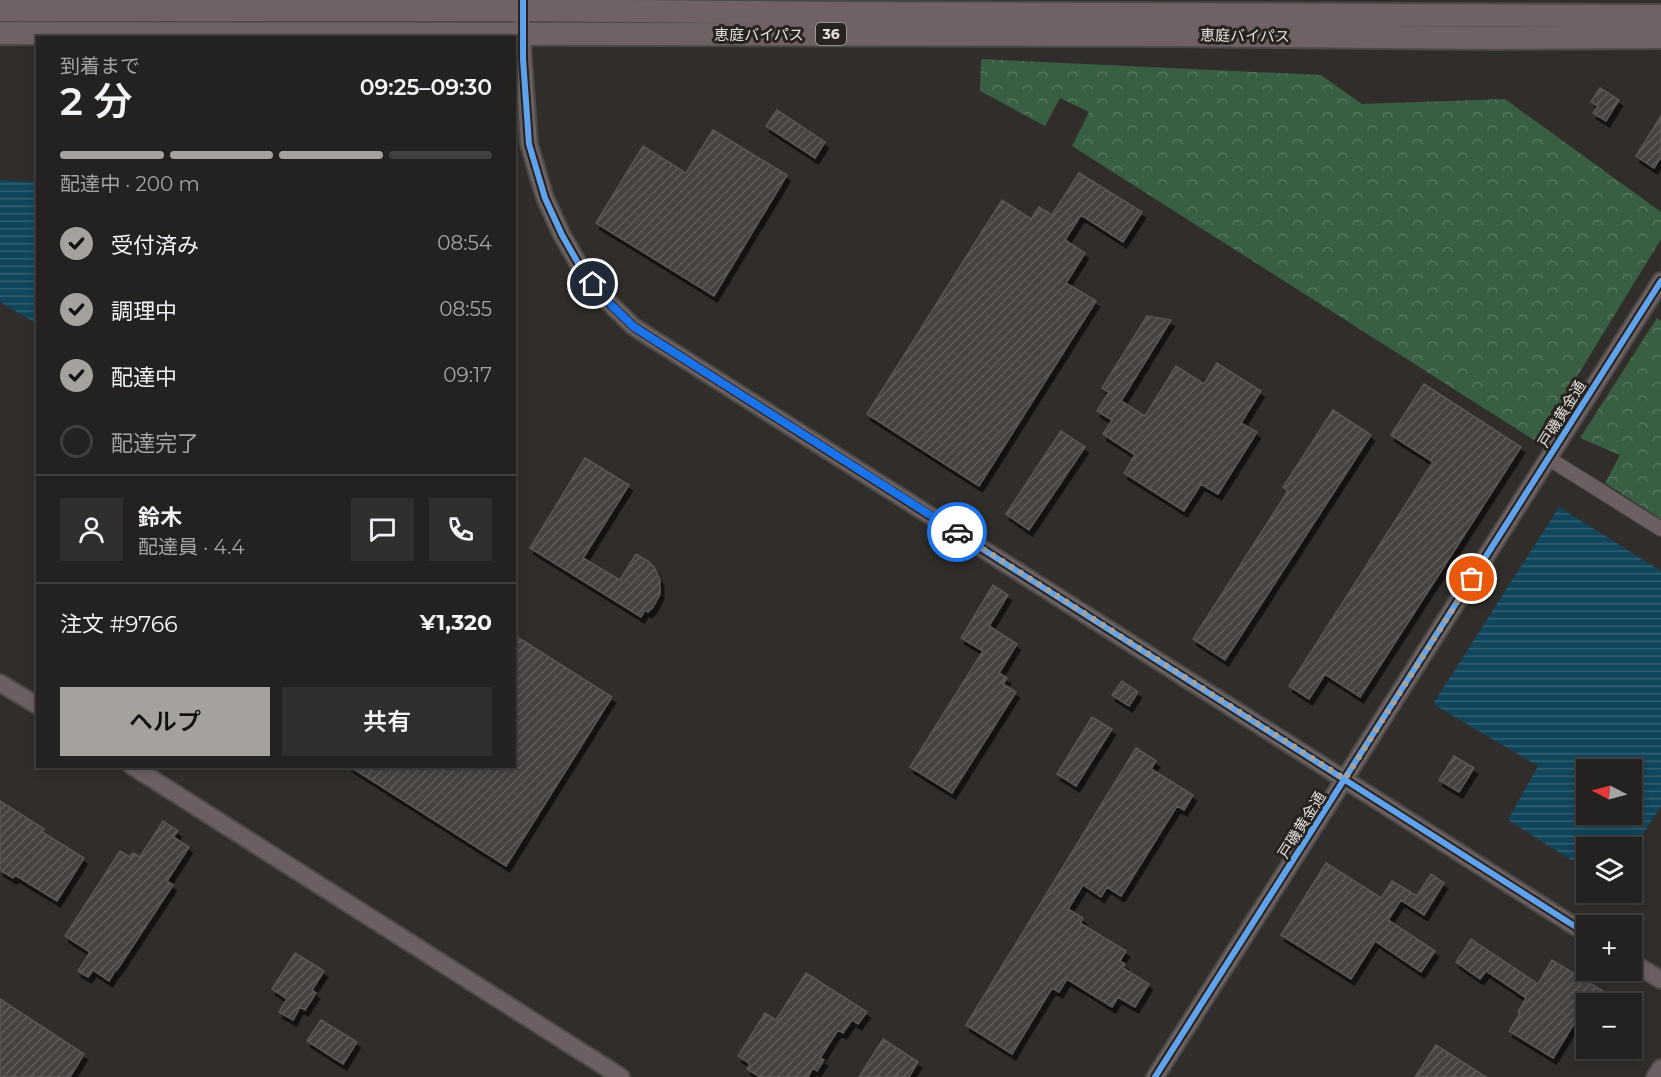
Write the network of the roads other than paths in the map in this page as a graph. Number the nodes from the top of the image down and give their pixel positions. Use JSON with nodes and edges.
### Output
{"nodes":[{"id":1,"x":523,"y":5,"type":"edge"},
{"id":2,"x":0,"y":10,"type":"edge"},
{"id":3,"x":1661,"y":16,"type":"edge"},
{"id":4,"x":0,"y":33,"type":"edge"},
{"id":5,"x":522,"y":35,"type":"junction"},
{"id":6,"x":1661,"y":37,"type":"edge"},
{"id":7,"x":1661,"y":280,"type":"edge"},
{"id":8,"x":1548,"y":458,"type":"junction"},
{"id":9,"x":1661,"y":529,"type":"edge"},
{"id":10,"x":0,"y":682,"type":"edge"},
{"id":11,"x":36,"y":705,"type":"edge"},
{"id":12,"x":135,"y":768,"type":"edge"},
{"id":13,"x":1345,"y":779,"type":"junction"},
{"id":14,"x":1576,"y":927,"type":"edge"},
{"id":15,"x":1642,"y":968,"type":"edge"},
{"id":16,"x":1661,"y":980,"type":"edge"},
{"id":17,"x":1661,"y":1068,"type":"edge"},
{"id":18,"x":621,"y":1077,"type":"edge"},
{"id":19,"x":1155,"y":1077,"type":"edge"},
{"id":20,"x":1655,"y":1077,"type":"edge"}],
"edges":[{"from":1,"to":2,"type":"highway","name":"恵庭バイパス","number":"36"},
{"from":1,"to":3,"type":"highway","name":"恵庭バイパス","number":"36"},
{"from":1,"to":5,"type":"street"},
{"from":4,"to":5,"type":"highway","name":"恵庭バイパス","number":"36"},
{"from":5,"to":6,"type":"highway","name":"恵庭バイパス","number":"36"},
{"from":5,"to":13,"type":"street"},
{"from":7,"to":8,"type":"street","name":"戸磯黄金通"},
{"from":8,"to":9,"type":"street"},
{"from":8,"to":13,"type":"street","name":"戸磯黄金通"},
{"from":10,"to":11,"type":"street"},
{"from":12,"to":18,"type":"street"},
{"from":13,"to":14,"type":"street"},
{"from":13,"to":19,"type":"street","name":"戸磯黄金通"},
{"from":15,"to":16,"type":"street"},
{"from":17,"to":20,"type":"street"}]}
